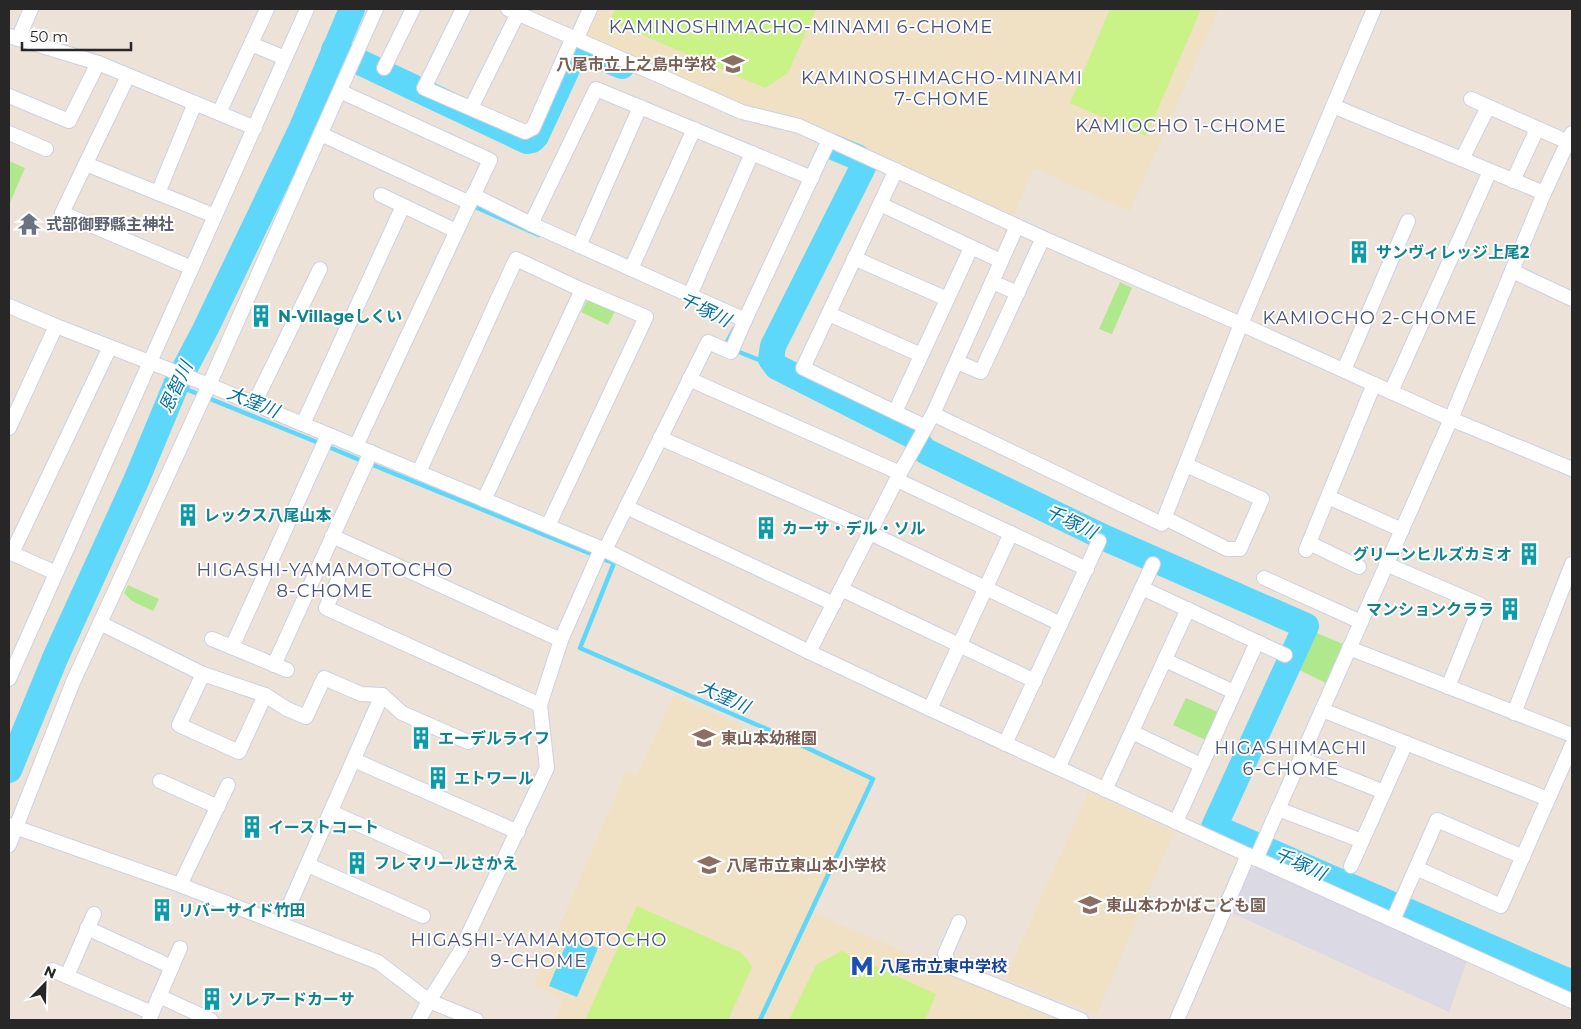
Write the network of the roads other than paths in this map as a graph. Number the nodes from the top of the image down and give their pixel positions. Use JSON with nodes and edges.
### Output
{"nodes":[{"id":1,"x":31,"y":9,"type":"edge"},
{"id":2,"x":267,"y":9,"type":"edge"},
{"id":3,"x":307,"y":9,"type":"edge"},
{"id":4,"x":376,"y":9,"type":"edge"},
{"id":5,"x":413,"y":9,"type":"edge"},
{"id":6,"x":463,"y":9,"type":"edge"},
{"id":7,"x":590,"y":9,"type":"edge"},
{"id":8,"x":1374,"y":9,"type":"edge"},
{"id":9,"x":513,"y":11,"type":"edge"},
{"id":10,"x":13,"y":37,"type":"edge"},
{"id":11,"x":575,"y":38,"type":"junction"},
{"id":12,"x":250,"y":44,"type":"junction"},
{"id":13,"x":285,"y":58,"type":"junction"},
{"id":14,"x":98,"y":63,"type":"junction"},
{"id":15,"x":384,"y":68,"type":"dead end"},
{"id":16,"x":128,"y":76,"type":"junction"},
{"id":17,"x":344,"y":93,"type":"dead end"},
{"id":18,"x":9,"y":96,"type":"edge"},
{"id":19,"x":1471,"y":99,"type":"dead end"},
{"id":20,"x":196,"y":103,"type":"junction"},
{"id":21,"x":1333,"y":106,"type":"junction"},
{"id":22,"x":640,"y":107,"type":"junction"},
{"id":23,"x":1488,"y":107,"type":"junction"},
{"id":24,"x":472,"y":108,"type":"junction"},
{"id":25,"x":219,"y":113,"type":"junction"},
{"id":26,"x":255,"y":128,"type":"junction"},
{"id":27,"x":694,"y":129,"type":"junction"},
{"id":28,"x":1537,"y":129,"type":"junction"},
{"id":29,"x":9,"y":133,"type":"edge"},
{"id":30,"x":325,"y":136,"type":"dead end"},
{"id":31,"x":1570,"y":138,"type":"edge"},
{"id":32,"x":828,"y":143,"type":"junction"},
{"id":33,"x":46,"y":149,"type":"dead end"},
{"id":34,"x":752,"y":153,"type":"junction"},
{"id":35,"x":1462,"y":160,"type":"junction"},
{"id":36,"x":86,"y":164,"type":"junction"},
{"id":37,"x":896,"y":170,"type":"junction"},
{"id":38,"x":1490,"y":171,"type":"junction"},
{"id":39,"x":812,"y":178,"type":"junction"},
{"id":40,"x":1514,"y":181,"type":"junction"},
{"id":41,"x":158,"y":193,"type":"junction"},
{"id":42,"x":1544,"y":193,"type":"junction"},
{"id":43,"x":381,"y":195,"type":"dead end"},
{"id":44,"x":472,"y":199,"type":"junction"},
{"id":45,"x":880,"y":204,"type":"junction"},
{"id":46,"x":403,"y":206,"type":"junction"},
{"id":47,"x":215,"y":216,"type":"junction"},
{"id":48,"x":1408,"y":221,"type":"dead end"},
{"id":49,"x":531,"y":224,"type":"junction"},
{"id":50,"x":1017,"y":226,"type":"junction"},
{"id":51,"x":456,"y":231,"type":"junction"},
{"id":52,"x":1043,"y":238,"type":"junction"},
{"id":53,"x":579,"y":246,"type":"junction"},
{"id":54,"x":971,"y":248,"type":"junction"},
{"id":55,"x":854,"y":258,"type":"junction"},
{"id":56,"x":1001,"y":261,"type":"junction"},
{"id":57,"x":192,"y":268,"type":"junction"},
{"id":58,"x":320,"y":269,"type":"dead end"},
{"id":59,"x":631,"y":269,"type":"junction"},
{"id":60,"x":1512,"y":272,"type":"junction"},
{"id":61,"x":992,"y":282,"type":"junction"},
{"id":62,"x":582,"y":290,"type":"junction"},
{"id":63,"x":1018,"y":293,"type":"junction"},
{"id":64,"x":690,"y":295,"type":"junction"},
{"id":65,"x":947,"y":299,"type":"junction"},
{"id":66,"x":1572,"y":299,"type":"edge"},
{"id":67,"x":9,"y":306,"type":"edge"},
{"id":68,"x":829,"y":314,"type":"junction"},
{"id":69,"x":745,"y":320,"type":"junction"},
{"id":70,"x":1241,"y":324,"type":"junction"},
{"id":71,"x":56,"y":326,"type":"junction"},
{"id":72,"x":110,"y":347,"type":"junction"},
{"id":73,"x":922,"y":355,"type":"junction"},
{"id":74,"x":956,"y":362,"type":"junction"},
{"id":75,"x":152,"y":363,"type":"junction"},
{"id":76,"x":1344,"y":370,"type":"junction"},
{"id":77,"x":689,"y":379,"type":"junction"},
{"id":78,"x":1374,"y":384,"type":"junction"},
{"id":79,"x":1391,"y":392,"type":"junction"},
{"id":80,"x":205,"y":393,"type":"junction"},
{"id":81,"x":254,"y":404,"type":"junction"},
{"id":82,"x":895,"y":412,"type":"junction"},
{"id":83,"x":933,"y":414,"type":"junction"},
{"id":84,"x":1451,"y":419,"type":"junction"},
{"id":85,"x":303,"y":424,"type":"junction"},
{"id":86,"x":926,"y":427,"type":"junction"},
{"id":87,"x":9,"y":428,"type":"edge"},
{"id":88,"x":328,"y":435,"type":"junction"},
{"id":89,"x":660,"y":438,"type":"junction"},
{"id":90,"x":356,"y":446,"type":"junction"},
{"id":91,"x":370,"y":452,"type":"junction"},
{"id":92,"x":1186,"y":465,"type":"junction"},
{"id":93,"x":1572,"y":470,"type":"edge"},
{"id":94,"x":419,"y":472,"type":"junction"},
{"id":95,"x":898,"y":476,"type":"junction"},
{"id":96,"x":1328,"y":497,"type":"junction"},
{"id":97,"x":484,"y":500,"type":"junction"},
{"id":98,"x":626,"y":507,"type":"junction"},
{"id":99,"x":1165,"y":518,"type":"junction"},
{"id":100,"x":548,"y":526,"type":"junction"},
{"id":101,"x":1402,"y":530,"type":"junction"},
{"id":102,"x":870,"y":532,"type":"junction"},
{"id":103,"x":1011,"y":533,"type":"junction"},
{"id":104,"x":332,"y":536,"type":"junction"},
{"id":105,"x":1099,"y":541,"type":"dead end"},
{"id":106,"x":603,"y":550,"type":"junction"},
{"id":107,"x":10,"y":552,"type":"edge"},
{"id":108,"x":1153,"y":564,"type":"dead end"},
{"id":109,"x":1386,"y":564,"type":"junction"},
{"id":110,"x":1572,"y":564,"type":"edge"},
{"id":111,"x":1359,"y":567,"type":"dead end"},
{"id":112,"x":1087,"y":569,"type":"junction"},
{"id":113,"x":56,"y":573,"type":"junction"},
{"id":114,"x":1264,"y":578,"type":"dead end"},
{"id":115,"x":338,"y":580,"type":"dead end"},
{"id":116,"x":985,"y":588,"type":"junction"},
{"id":117,"x":1142,"y":588,"type":"junction"},
{"id":118,"x":842,"y":589,"type":"junction"},
{"id":119,"x":834,"y":604,"type":"junction"},
{"id":120,"x":1188,"y":609,"type":"junction"},
{"id":121,"x":1361,"y":622,"type":"junction"},
{"id":122,"x":100,"y":623,"type":"junction"},
{"id":123,"x":1061,"y":624,"type":"junction"},
{"id":124,"x":212,"y":639,"type":"dead end"},
{"id":125,"x":561,"y":640,"type":"junction"},
{"id":126,"x":1257,"y":642,"type":"junction"},
{"id":127,"x":959,"y":644,"type":"junction"},
{"id":128,"x":232,"y":647,"type":"junction"},
{"id":129,"x":1349,"y":648,"type":"junction"},
{"id":130,"x":809,"y":652,"type":"junction"},
{"id":131,"x":1285,"y":655,"type":"dead end"},
{"id":132,"x":1164,"y":660,"type":"junction"},
{"id":133,"x":274,"y":664,"type":"junction"},
{"id":134,"x":287,"y":670,"type":"dead end"},
{"id":135,"x":203,"y":674,"type":"junction"},
{"id":136,"x":9,"y":679,"type":"edge"},
{"id":137,"x":1036,"y":681,"type":"junction"},
{"id":138,"x":1448,"y":687,"type":"junction"},
{"id":139,"x":1234,"y":692,"type":"junction"},
{"id":140,"x":264,"y":694,"type":"junction"},
{"id":141,"x":382,"y":695,"type":"junction"},
{"id":142,"x":540,"y":705,"type":"junction"},
{"id":143,"x":930,"y":709,"type":"junction"},
{"id":144,"x":1322,"y":710,"type":"junction"},
{"id":145,"x":1514,"y":713,"type":"junction"},
{"id":146,"x":1132,"y":732,"type":"junction"},
{"id":147,"x":1572,"y":736,"type":"edge"},
{"id":148,"x":468,"y":742,"type":"dead end"},
{"id":149,"x":1406,"y":743,"type":"junction"},
{"id":150,"x":1006,"y":744,"type":"junction"},
{"id":151,"x":1572,"y":744,"type":"edge"},
{"id":152,"x":1301,"y":759,"type":"junction"},
{"id":153,"x":354,"y":760,"type":"junction"},
{"id":154,"x":1201,"y":765,"type":"junction"},
{"id":155,"x":1058,"y":768,"type":"junction"},
{"id":156,"x":160,"y":781,"type":"dead end"},
{"id":157,"x":228,"y":785,"type":"dead end"},
{"id":158,"x":1105,"y":790,"type":"junction"},
{"id":159,"x":1384,"y":792,"type":"junction"},
{"id":160,"x":1548,"y":799,"type":"junction"},
{"id":161,"x":218,"y":807,"type":"junction"},
{"id":162,"x":1278,"y":809,"type":"junction"},
{"id":163,"x":331,"y":812,"type":"junction"},
{"id":164,"x":1176,"y":822,"type":"junction"},
{"id":165,"x":11,"y":826,"type":"edge"},
{"id":166,"x":518,"y":832,"type":"junction"},
{"id":167,"x":1362,"y":841,"type":"junction"},
{"id":168,"x":9,"y":844,"type":"edge"},
{"id":169,"x":1257,"y":852,"type":"junction"},
{"id":170,"x":1523,"y":857,"type":"junction"},
{"id":171,"x":436,"y":859,"type":"dead end"},
{"id":172,"x":308,"y":865,"type":"junction"},
{"id":173,"x":1351,"y":866,"type":"dead end"},
{"id":174,"x":1416,"y":868,"type":"junction"},
{"id":175,"x":180,"y":885,"type":"junction"},
{"id":176,"x":1397,"y":911,"type":"junction"},
{"id":177,"x":94,"y":914,"type":"dead end"},
{"id":178,"x":423,"y":916,"type":"dead end"},
{"id":179,"x":958,"y":922,"type":"dead end"},
{"id":180,"x":282,"y":924,"type":"junction"},
{"id":181,"x":88,"y":928,"type":"junction"},
{"id":182,"x":180,"y":948,"type":"dead end"},
{"id":183,"x":172,"y":966,"type":"junction"},
{"id":184,"x":52,"y":970,"type":"dead end"},
{"id":185,"x":67,"y":976,"type":"junction"},
{"id":186,"x":160,"y":996,"type":"junction"},
{"id":187,"x":429,"y":1001,"type":"junction"},
{"id":188,"x":1572,"y":1002,"type":"edge"},
{"id":189,"x":151,"y":1017,"type":"edge"},
{"id":190,"x":211,"y":1020,"type":"edge"},
{"id":191,"x":419,"y":1020,"type":"edge"},
{"id":192,"x":476,"y":1020,"type":"edge"},
{"id":193,"x":1081,"y":1020,"type":"edge"},
{"id":194,"x":1177,"y":1020,"type":"edge"}],
"edges":[{"from":1,"to":10,"type":"street"},
{"from":2,"to":12,"type":"street"},
{"from":3,"to":13,"type":"street"},
{"from":4,"to":80,"type":"street"},
{"from":5,"to":15,"type":"street"},
{"from":6,"to":24,"type":"street"},
{"from":7,"to":11,"type":"street"},
{"from":8,"to":21,"type":"street"},
{"from":9,"to":11,"type":"street"},
{"from":9,"to":24,"type":"street"},
{"from":10,"to":14,"type":"street"},
{"from":11,"to":24,"type":"street"},
{"from":11,"to":32,"type":"street"},
{"from":12,"to":13,"type":"street"},
{"from":12,"to":25,"type":"street"},
{"from":13,"to":26,"type":"street"},
{"from":14,"to":16,"type":"street"},
{"from":14,"to":18,"type":"street"},
{"from":16,"to":20,"type":"street"},
{"from":16,"to":36,"type":"street"},
{"from":17,"to":44,"type":"street"},
{"from":19,"to":23,"type":"street"},
{"from":20,"to":25,"type":"street"},
{"from":20,"to":41,"type":"street"},
{"from":21,"to":35,"type":"street"},
{"from":21,"to":70,"type":"street"},
{"from":22,"to":27,"type":"street"},
{"from":22,"to":49,"type":"street"},
{"from":22,"to":53,"type":"street"},
{"from":23,"to":28,"type":"street"},
{"from":23,"to":35,"type":"street"},
{"from":25,"to":26,"type":"street"},
{"from":26,"to":47,"type":"street"},
{"from":27,"to":34,"type":"street"},
{"from":27,"to":59,"type":"street"},
{"from":28,"to":31,"type":"street"},
{"from":28,"to":40,"type":"street"},
{"from":29,"to":33,"type":"street"},
{"from":30,"to":44,"type":"street"},
{"from":31,"to":42,"type":"street"},
{"from":32,"to":37,"type":"street"},
{"from":32,"to":39,"type":"street"},
{"from":34,"to":39,"type":"street"},
{"from":34,"to":64,"type":"street"},
{"from":35,"to":38,"type":"street"},
{"from":36,"to":41,"type":"street"},
{"from":36,"to":57,"type":"street"},
{"from":37,"to":45,"type":"street"},
{"from":37,"to":50,"type":"street"},
{"from":38,"to":40,"type":"street"},
{"from":38,"to":79,"type":"street"},
{"from":39,"to":69,"type":"street"},
{"from":40,"to":42,"type":"street"},
{"from":41,"to":47,"type":"street"},
{"from":42,"to":60,"type":"street"},
{"from":43,"to":46,"type":"street"},
{"from":44,"to":49,"type":"street"},
{"from":44,"to":51,"type":"street"},
{"from":45,"to":54,"type":"street"},
{"from":45,"to":55,"type":"street"},
{"from":46,"to":51,"type":"street"},
{"from":46,"to":85,"type":"street"},
{"from":47,"to":57,"type":"street"},
{"from":48,"to":76,"type":"street"},
{"from":49,"to":53,"type":"street"},
{"from":50,"to":52,"type":"street"},
{"from":50,"to":56,"type":"street"},
{"from":51,"to":90,"type":"street"},
{"from":52,"to":63,"type":"street"},
{"from":52,"to":70,"type":"street"},
{"from":53,"to":59,"type":"street"},
{"from":54,"to":56,"type":"street"},
{"from":54,"to":65,"type":"street"},
{"from":55,"to":65,"type":"street"},
{"from":55,"to":68,"type":"street"},
{"from":56,"to":61,"type":"street"},
{"from":57,"to":75,"type":"street"},
{"from":58,"to":81,"type":"street"},
{"from":59,"to":64,"type":"street"},
{"from":60,"to":66,"type":"street"},
{"from":60,"to":84,"type":"street"},
{"from":61,"to":63,"type":"street"},
{"from":61,"to":74,"type":"street"},
{"from":62,"to":94,"type":"street"},
{"from":62,"to":97,"type":"street"},
{"from":62,"to":100,"type":"street"},
{"from":63,"to":74,"type":"street"},
{"from":64,"to":69,"type":"street"},
{"from":65,"to":73,"type":"street"},
{"from":67,"to":71,"type":"street"},
{"from":68,"to":73,"type":"street"},
{"from":68,"to":82,"type":"street"},
{"from":69,"to":77,"type":"street"},
{"from":70,"to":76,"type":"street"},
{"from":70,"to":92,"type":"street"},
{"from":71,"to":72,"type":"street"},
{"from":71,"to":87,"type":"street"},
{"from":72,"to":75,"type":"street"},
{"from":72,"to":107,"type":"street"},
{"from":73,"to":82,"type":"street"},
{"from":74,"to":83,"type":"street"},
{"from":75,"to":80,"type":"street"},
{"from":75,"to":113,"type":"street"},
{"from":76,"to":78,"type":"street"},
{"from":77,"to":89,"type":"street"},
{"from":77,"to":95,"type":"street"},
{"from":78,"to":79,"type":"street"},
{"from":78,"to":96,"type":"street"},
{"from":79,"to":84,"type":"street"},
{"from":80,"to":81,"type":"street"},
{"from":80,"to":122,"type":"street"},
{"from":81,"to":85,"type":"street"},
{"from":82,"to":86,"type":"street"},
{"from":83,"to":86,"type":"street"},
{"from":83,"to":99,"type":"street"},
{"from":84,"to":93,"type":"street"},
{"from":84,"to":101,"type":"street"},
{"from":85,"to":88,"type":"street"},
{"from":86,"to":95,"type":"street"},
{"from":88,"to":90,"type":"street"},
{"from":88,"to":128,"type":"street"},
{"from":89,"to":98,"type":"street"},
{"from":89,"to":102,"type":"street"},
{"from":90,"to":91,"type":"street"},
{"from":91,"to":94,"type":"street"},
{"from":91,"to":104,"type":"street"},
{"from":92,"to":99,"type":"street"},
{"from":92,"to":99,"type":"street"},
{"from":94,"to":97,"type":"street"},
{"from":95,"to":102,"type":"street"},
{"from":95,"to":103,"type":"street"},
{"from":96,"to":101,"type":"street"},
{"from":96,"to":111,"type":"street"},
{"from":97,"to":100,"type":"street"},
{"from":98,"to":106,"type":"street"},
{"from":98,"to":119,"type":"street"},
{"from":100,"to":106,"type":"street"},
{"from":101,"to":109,"type":"street"},
{"from":102,"to":116,"type":"street"},
{"from":102,"to":118,"type":"street"},
{"from":103,"to":112,"type":"street"},
{"from":103,"to":116,"type":"street"},
{"from":104,"to":125,"type":"street"},
{"from":104,"to":133,"type":"street"},
{"from":105,"to":112,"type":"street"},
{"from":106,"to":125,"type":"street"},
{"from":106,"to":130,"type":"street"},
{"from":107,"to":113,"type":"street"},
{"from":108,"to":117,"type":"street"},
{"from":109,"to":121,"type":"street"},
{"from":109,"to":138,"type":"street"},
{"from":110,"to":145,"type":"street"},
{"from":112,"to":123,"type":"street"},
{"from":113,"to":136,"type":"street"},
{"from":114,"to":121,"type":"street"},
{"from":115,"to":142,"type":"street"},
{"from":116,"to":123,"type":"street"},
{"from":116,"to":127,"type":"street"},
{"from":117,"to":120,"type":"street"},
{"from":117,"to":155,"type":"street"},
{"from":118,"to":119,"type":"street"},
{"from":118,"to":127,"type":"street"},
{"from":119,"to":130,"type":"street"},
{"from":120,"to":126,"type":"street"},
{"from":120,"to":132,"type":"street"},
{"from":121,"to":129,"type":"street"},
{"from":122,"to":135,"type":"street"},
{"from":122,"to":165,"type":"street"},
{"from":123,"to":137,"type":"street"},
{"from":124,"to":128,"type":"street"},
{"from":125,"to":142,"type":"street"},
{"from":126,"to":131,"type":"street"},
{"from":126,"to":139,"type":"street"},
{"from":127,"to":137,"type":"street"},
{"from":127,"to":143,"type":"street"},
{"from":128,"to":133,"type":"street"},
{"from":129,"to":138,"type":"street"},
{"from":129,"to":144,"type":"street"},
{"from":130,"to":143,"type":"street"},
{"from":132,"to":139,"type":"street"},
{"from":132,"to":146,"type":"street"},
{"from":133,"to":134,"type":"street"},
{"from":135,"to":140,"type":"street"},
{"from":135,"to":140,"type":"street"},
{"from":137,"to":150,"type":"street"},
{"from":138,"to":145,"type":"street"},
{"from":139,"to":154,"type":"street"},
{"from":140,"to":141,"type":"street"},
{"from":141,"to":148,"type":"street"},
{"from":141,"to":153,"type":"street"},
{"from":142,"to":166,"type":"street"},
{"from":143,"to":150,"type":"street"},
{"from":144,"to":149,"type":"street"},
{"from":144,"to":152,"type":"street"},
{"from":145,"to":147,"type":"street"},
{"from":146,"to":154,"type":"street"},
{"from":146,"to":158,"type":"street"},
{"from":149,"to":159,"type":"street"},
{"from":149,"to":160,"type":"street"},
{"from":150,"to":155,"type":"street"},
{"from":151,"to":160,"type":"street"},
{"from":152,"to":159,"type":"street"},
{"from":152,"to":162,"type":"street"},
{"from":153,"to":163,"type":"street"},
{"from":153,"to":166,"type":"street"},
{"from":154,"to":164,"type":"street"},
{"from":155,"to":158,"type":"street"},
{"from":156,"to":161,"type":"street"},
{"from":157,"to":161,"type":"street"},
{"from":158,"to":164,"type":"street"},
{"from":159,"to":167,"type":"street"},
{"from":160,"to":170,"type":"street"},
{"from":161,"to":175,"type":"street"},
{"from":162,"to":167,"type":"street"},
{"from":162,"to":169,"type":"street"},
{"from":163,"to":171,"type":"street"},
{"from":163,"to":172,"type":"street"},
{"from":164,"to":169,"type":"street"},
{"from":165,"to":168,"type":"street"},
{"from":165,"to":175,"type":"street"},
{"from":166,"to":187,"type":"street"},
{"from":167,"to":173,"type":"street"},
{"from":169,"to":176,"type":"street"},
{"from":169,"to":194,"type":"street"},
{"from":170,"to":174,"type":"street"},
{"from":170,"to":174,"type":"street"},
{"from":172,"to":178,"type":"street"},
{"from":172,"to":180,"type":"street"},
{"from":174,"to":176,"type":"street"},
{"from":175,"to":180,"type":"street"},
{"from":176,"to":188,"type":"street"},
{"from":177,"to":181,"type":"street"},
{"from":179,"to":193,"type":"street"},
{"from":180,"to":187,"type":"street"},
{"from":181,"to":183,"type":"street"},
{"from":181,"to":185,"type":"street"},
{"from":182,"to":183,"type":"street"},
{"from":183,"to":186,"type":"street"},
{"from":184,"to":185,"type":"street"},
{"from":185,"to":189,"type":"street"},
{"from":186,"to":189,"type":"street"},
{"from":186,"to":190,"type":"street"},
{"from":187,"to":191,"type":"street"},
{"from":187,"to":192,"type":"street"}]}
